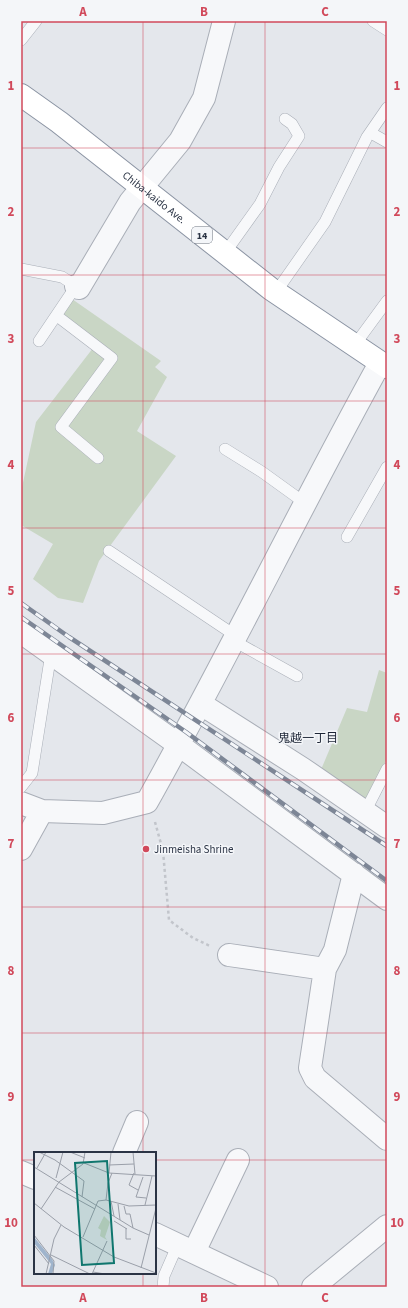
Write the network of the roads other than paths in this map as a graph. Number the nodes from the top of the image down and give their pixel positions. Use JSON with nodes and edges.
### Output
{"nodes":[{"id":1,"x":36,"y":21,"type":"edge"},
{"id":2,"x":224,"y":21,"type":"edge"},
{"id":3,"x":372,"y":21,"type":"edge"},
{"id":4,"x":387,"y":30,"type":"edge"},
{"id":5,"x":21,"y":40,"type":"edge"},
{"id":6,"x":21,"y":95,"type":"edge"},
{"id":7,"x":387,"y":108,"type":"edge"},
{"id":8,"x":285,"y":119,"type":"dead end"},
{"id":9,"x":370,"y":133,"type":"junction"},
{"id":10,"x":387,"y":142,"type":"edge"},
{"id":11,"x":141,"y":187,"type":"junction"},
{"id":12,"x":225,"y":253,"type":"junction"},
{"id":13,"x":21,"y":269,"type":"edge"},
{"id":14,"x":76,"y":286,"type":"junction"},
{"id":15,"x":276,"y":292,"type":"junction"},
{"id":16,"x":387,"y":302,"type":"edge"},
{"id":17,"x":57,"y":316,"type":"junction"},
{"id":18,"x":40,"y":341,"type":"dead end"},
{"id":19,"x":354,"y":346,"type":"junction"},
{"id":20,"x":384,"y":365,"type":"edge"},
{"id":21,"x":225,"y":449,"type":"dead end"},
{"id":22,"x":98,"y":458,"type":"dead end"},
{"id":23,"x":387,"y":467,"type":"edge"},
{"id":24,"x":305,"y":503,"type":"junction"},
{"id":25,"x":346,"y":536,"type":"dead end"},
{"id":26,"x":109,"y":551,"type":"dead end"},
{"id":27,"x":21,"y":632,"type":"edge"},
{"id":28,"x":235,"y":638,"type":"junction"},
{"id":29,"x":51,"y":653,"type":"junction"},
{"id":30,"x":297,"y":676,"type":"dead end"},
{"id":31,"x":201,"y":704,"type":"junction"},
{"id":32,"x":179,"y":744,"type":"junction"},
{"id":33,"x":387,"y":769,"type":"edge"},
{"id":34,"x":21,"y":787,"type":"edge"},
{"id":35,"x":21,"y":803,"type":"edge"},
{"id":36,"x":42,"y":811,"type":"junction"},
{"id":37,"x":365,"y":812,"type":"junction"},
{"id":38,"x":387,"y":827,"type":"edge"},
{"id":39,"x":21,"y":849,"type":"edge"},
{"id":40,"x":354,"y":874,"type":"junction"},
{"id":41,"x":387,"y":899,"type":"edge"},
{"id":42,"x":229,"y":954,"type":"road end"},
{"id":43,"x":325,"y":969,"type":"junction"},
{"id":44,"x":138,"y":1122,"type":"dead end"},
{"id":45,"x":387,"y":1139,"type":"edge"},
{"id":46,"x":124,"y":1152,"type":"edge"},
{"id":47,"x":238,"y":1160,"type":"dead end"},
{"id":48,"x":21,"y":1172,"type":"edge"},
{"id":49,"x":34,"y":1178,"type":"edge"},
{"id":50,"x":387,"y":1226,"type":"edge"},
{"id":51,"x":156,"y":1234,"type":"edge"},
{"id":52,"x":186,"y":1248,"type":"junction"},
{"id":53,"x":163,"y":1287,"type":"edge"},
{"id":54,"x":267,"y":1287,"type":"edge"},
{"id":55,"x":313,"y":1287,"type":"edge"}],
"edges":[{"from":1,"to":5,"type":"lane"},
{"from":2,"to":11,"type":"street"},
{"from":3,"to":4,"type":"lane"},
{"from":6,"to":11,"type":"highway","name":"Chiba-kaido Ave.","number":"14"},
{"from":7,"to":9,"type":"lane"},
{"from":8,"to":12,"type":"lane"},
{"from":9,"to":10,"type":"lane"},
{"from":9,"to":15,"type":"lane"},
{"from":11,"to":12,"type":"highway","name":"Chiba-kaido Ave.","number":"14"},
{"from":11,"to":14,"type":"street"},
{"from":12,"to":15,"type":"highway","name":"Chiba-kaido Ave.","number":"14"},
{"from":13,"to":14,"type":"lane"},
{"from":14,"to":17,"type":"lane"},
{"from":15,"to":19,"type":"highway","name":"Chiba-kaido Ave.","number":"14"},
{"from":16,"to":19,"type":"lane"},
{"from":17,"to":18,"type":"lane"},
{"from":17,"to":22,"type":"lane"},
{"from":19,"to":20,"type":"highway","name":"Chiba-kaido Ave.","number":"14"},
{"from":20,"to":24,"type":"street"},
{"from":21,"to":24,"type":"lane"},
{"from":23,"to":25,"type":"lane"},
{"from":24,"to":28,"type":"street"},
{"from":26,"to":28,"type":"lane"},
{"from":27,"to":29,"type":"street"},
{"from":28,"to":30,"type":"lane"},
{"from":28,"to":31,"type":"street"},
{"from":29,"to":32,"type":"street"},
{"from":29,"to":34,"type":"lane"},
{"from":31,"to":32,"type":"street"},
{"from":31,"to":37,"type":"street"},
{"from":32,"to":36,"type":"street"},
{"from":32,"to":40,"type":"street"},
{"from":33,"to":37,"type":"lane"},
{"from":35,"to":36,"type":"street"},
{"from":36,"to":39,"type":"street"},
{"from":37,"to":38,"type":"street"},
{"from":40,"to":41,"type":"street"},
{"from":40,"to":43,"type":"street"},
{"from":42,"to":43,"type":"street"},
{"from":43,"to":45,"type":"street"},
{"from":44,"to":46,"type":"street"},
{"from":47,"to":52,"type":"street"},
{"from":48,"to":49,"type":"street"},
{"from":50,"to":55,"type":"street"},
{"from":51,"to":52,"type":"street"},
{"from":52,"to":53,"type":"lane"},
{"from":52,"to":54,"type":"street"}]}
